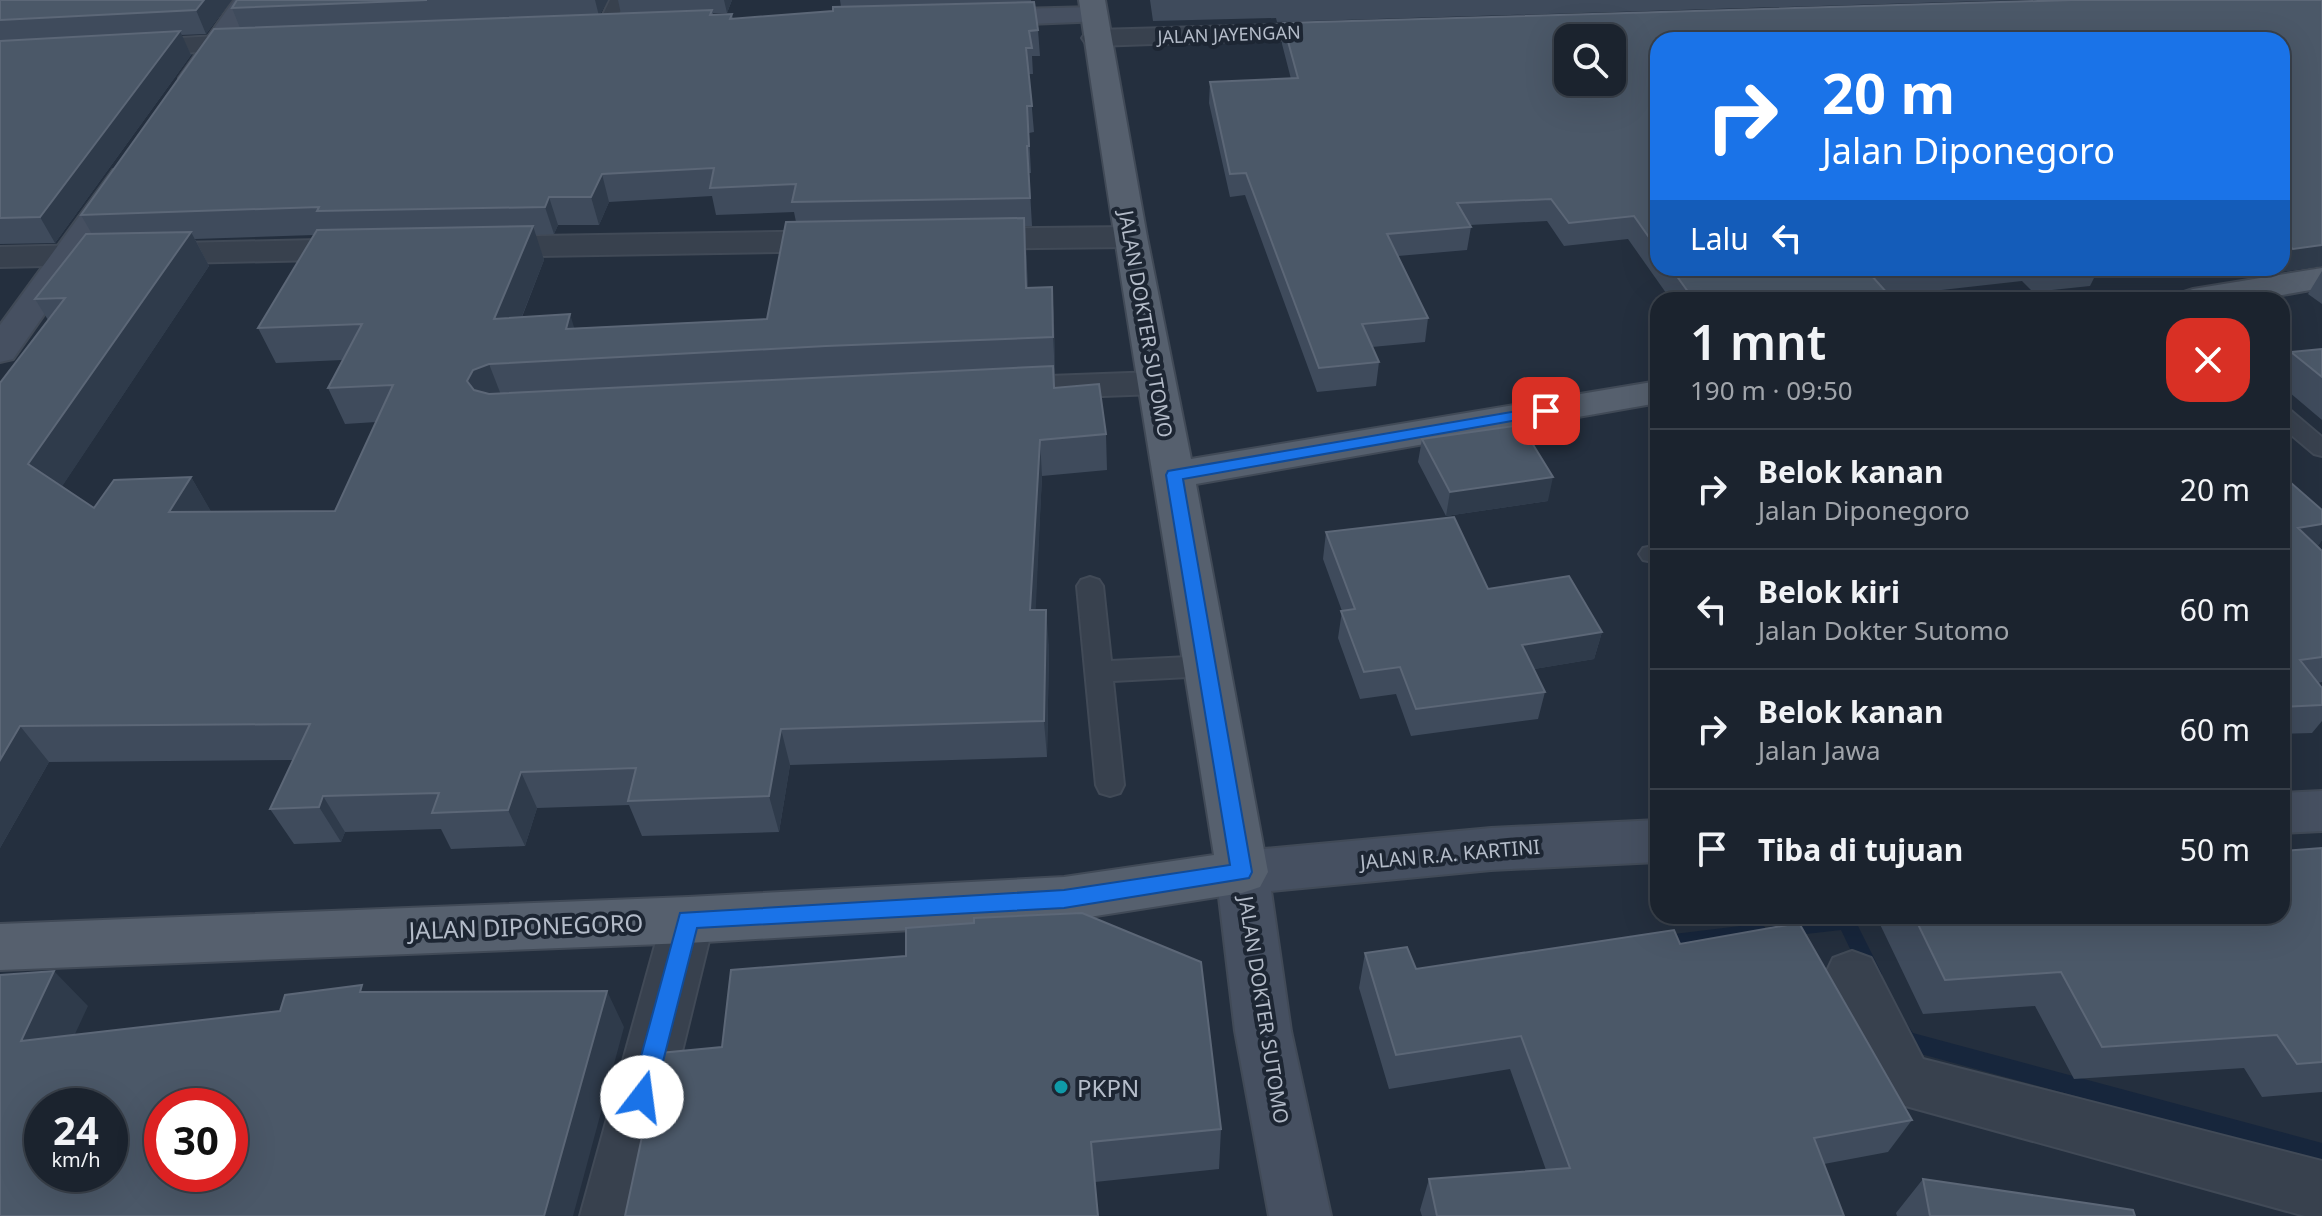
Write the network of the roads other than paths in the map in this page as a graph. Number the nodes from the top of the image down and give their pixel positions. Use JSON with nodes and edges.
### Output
{"nodes":[{"id":1,"x":247,"y":0,"type":"edge"},
{"id":2,"x":618,"y":0,"type":"edge"},
{"id":3,"x":1094,"y":18,"type":"edge"},
{"id":4,"x":952,"y":19,"type":"edge"},
{"id":5,"x":637,"y":26,"type":"edge"},
{"id":6,"x":605,"y":27,"type":"junction"},
{"id":7,"x":574,"y":29,"type":"edge"},
{"id":8,"x":1363,"y":30,"type":"edge"},
{"id":9,"x":233,"y":43,"type":"junction"},
{"id":10,"x":93,"y":50,"type":"edge"},
{"id":11,"x":174,"y":105,"type":"edge"},
{"id":12,"x":139,"y":155,"type":"edge"},
{"id":13,"x":1130,"y":237,"type":"junction"},
{"id":14,"x":940,"y":240,"type":"edge"},
{"id":15,"x":877,"y":241,"type":"edge"},
{"id":16,"x":450,"y":248,"type":"edge"},
{"id":17,"x":387,"y":249,"type":"edge"},
{"id":18,"x":70,"y":254,"type":"junction"},
{"id":19,"x":0,"y":257,"type":"edge"},
{"id":20,"x":2322,"y":278,"type":"edge"},
{"id":21,"x":2240,"y":292,"type":"edge"},
{"id":22,"x":0,"y":351,"type":"edge"},
{"id":23,"x":1156,"y":383,"type":"junction"},
{"id":24,"x":956,"y":391,"type":"edge"},
{"id":25,"x":1650,"y":393,"type":"edge"},
{"id":26,"x":2290,"y":422,"type":"edge"},
{"id":27,"x":2322,"y":449,"type":"edge"},
{"id":28,"x":1174,"y":475,"type":"junction"},
{"id":29,"x":1090,"y":586,"type":"dead end"},
{"id":30,"x":1207,"y":666,"type":"junction"},
{"id":31,"x":1099,"y":672,"type":"junction"},
{"id":32,"x":1110,"y":785,"type":"dead end"},
{"id":33,"x":2322,"y":811,"type":"edge"},
{"id":34,"x":2290,"y":813,"type":"edge"},
{"id":35,"x":1650,"y":841,"type":"edge"},
{"id":36,"x":1242,"y":872,"type":"junction"},
{"id":37,"x":688,"y":920,"type":"junction"},
{"id":38,"x":0,"y":947,"type":"edge"},
{"id":39,"x":1852,"y":975,"type":"dead end"},
{"id":40,"x":2322,"y":1191,"type":"edge"},
{"id":41,"x":611,"y":1216,"type":"edge"},
{"id":42,"x":1300,"y":1216,"type":"edge"}],
"edges":[{"from":1,"to":9,"type":"main road"},
{"from":2,"to":6,"type":"lane"},
{"from":3,"to":4,"type":"main road"},
{"from":3,"to":8,"type":"street","name":"JALAN JAYENGAN"},
{"from":3,"to":13,"type":"main road","name":"JALAN DOKTER SUTOMO"},
{"from":5,"to":6,"type":"main road"},
{"from":6,"to":7,"type":"main road"},
{"from":9,"to":10,"type":"street"},
{"from":9,"to":11,"type":"main road"},
{"from":12,"to":18,"type":"main road"},
{"from":13,"to":14,"type":"street"},
{"from":13,"to":23,"type":"main road","name":"JALAN DOKTER SUTOMO"},
{"from":15,"to":16,"type":"street"},
{"from":17,"to":18,"type":"street"},
{"from":18,"to":19,"type":"street"},
{"from":18,"to":22,"type":"main road"},
{"from":20,"to":21,"type":"main road"},
{"from":23,"to":24,"type":"street"},
{"from":23,"to":28,"type":"main road","name":"JALAN DOKTER SUTOMO"},
{"from":25,"to":28,"type":"main road"},
{"from":26,"to":27,"type":"lane"},
{"from":28,"to":30,"type":"main road","name":"JALAN DOKTER SUTOMO"},
{"from":29,"to":31,"type":"lane"},
{"from":30,"to":31,"type":"lane"},
{"from":30,"to":36,"type":"main road","name":"JALAN DOKTER SUTOMO"},
{"from":31,"to":32,"type":"lane"},
{"from":33,"to":34,"type":"main road"},
{"from":35,"to":36,"type":"main road","name":"JALAN R.A. KARTINI"},
{"from":36,"to":37,"type":"main road","name":"JALAN DIPONEGORO"},
{"from":36,"to":42,"type":"main road","name":"JALAN DOKTER SUTOMO"},
{"from":37,"to":38,"type":"main road","name":"JALAN DIPONEGORO"},
{"from":37,"to":41,"type":"street"},
{"from":39,"to":40,"type":"street"}]}
